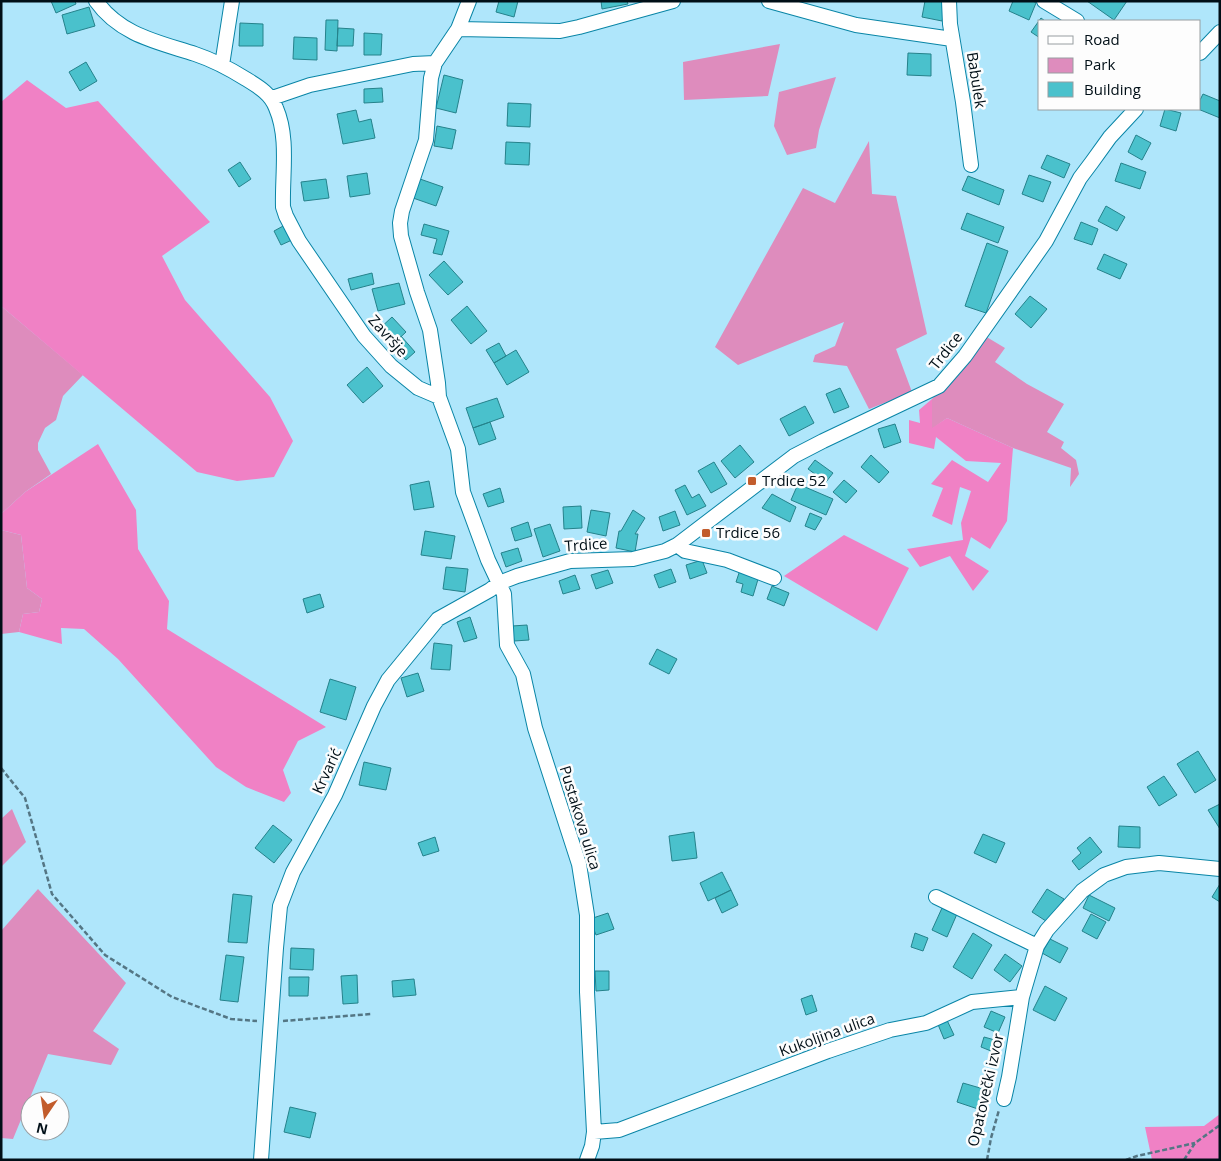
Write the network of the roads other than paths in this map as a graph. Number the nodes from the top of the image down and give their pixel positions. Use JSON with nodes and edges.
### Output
{"nodes":[{"id":1,"x":96,"y":1,"type":"edge"},
{"id":2,"x":232,"y":1,"type":"edge"},
{"id":3,"x":469,"y":1,"type":"edge"},
{"id":4,"x":673,"y":1,"type":"edge"},
{"id":5,"x":769,"y":1,"type":"edge"},
{"id":6,"x":949,"y":1,"type":"edge"},
{"id":7,"x":1044,"y":1,"type":"edge"},
{"id":8,"x":1074,"y":20,"type":"edge"},
{"id":9,"x":458,"y":29,"type":"junction"},
{"id":10,"x":1220,"y":32,"type":"edge"},
{"id":11,"x":952,"y":39,"type":"junction"},
{"id":12,"x":1201,"y":52,"type":"edge"},
{"id":13,"x":435,"y":63,"type":"junction"},
{"id":14,"x":222,"y":66,"type":"junction"},
{"id":15,"x":272,"y":98,"type":"junction"},
{"id":16,"x":1135,"y":110,"type":"edge"},
{"id":17,"x":971,"y":165,"type":"dead end"},
{"id":18,"x":439,"y":397,"type":"junction"},
{"id":19,"x":677,"y":545,"type":"junction"},
{"id":20,"x":774,"y":578,"type":"dead end"},
{"id":21,"x":499,"y":584,"type":"junction"},
{"id":22,"x":1220,"y":869,"type":"edge"},
{"id":23,"x":936,"y":897,"type":"dead end"},
{"id":24,"x":1037,"y":946,"type":"junction"},
{"id":25,"x":1022,"y":997,"type":"junction"},
{"id":26,"x":1004,"y":1099,"type":"road end"},
{"id":27,"x":594,"y":1132,"type":"junction"},
{"id":28,"x":261,"y":1160,"type":"edge"},
{"id":29,"x":587,"y":1160,"type":"edge"}],
"edges":[{"from":1,"to":14,"type":"street"},
{"from":2,"to":14,"type":"street"},
{"from":3,"to":9,"type":"street"},
{"from":4,"to":9,"type":"street"},
{"from":5,"to":11,"type":"street"},
{"from":6,"to":11,"type":"street","name":"Babulek"},
{"from":7,"to":8,"type":"street"},
{"from":9,"to":13,"type":"street"},
{"from":10,"to":12,"type":"street"},
{"from":11,"to":17,"type":"street","name":"Babulek"},
{"from":13,"to":15,"type":"street"},
{"from":13,"to":18,"type":"street"},
{"from":14,"to":15,"type":"street"},
{"from":15,"to":18,"type":"street","name":"Završje"},
{"from":16,"to":19,"type":"street","name":"Trdice"},
{"from":18,"to":21,"type":"street"},
{"from":19,"to":20,"type":"street"},
{"from":19,"to":21,"type":"street","name":"Trdice"},
{"from":21,"to":27,"type":"street","name":"Pustakova ulica"},
{"from":21,"to":28,"type":"street","name":"Krvarić"},
{"from":22,"to":24,"type":"street"},
{"from":23,"to":24,"type":"street"},
{"from":24,"to":25,"type":"street"},
{"from":25,"to":26,"type":"street","name":"Opatovečki izvor"},
{"from":25,"to":27,"type":"street","name":"Kukoljina ulica"},
{"from":27,"to":29,"type":"street","name":"Pustakova ulica"}]}
